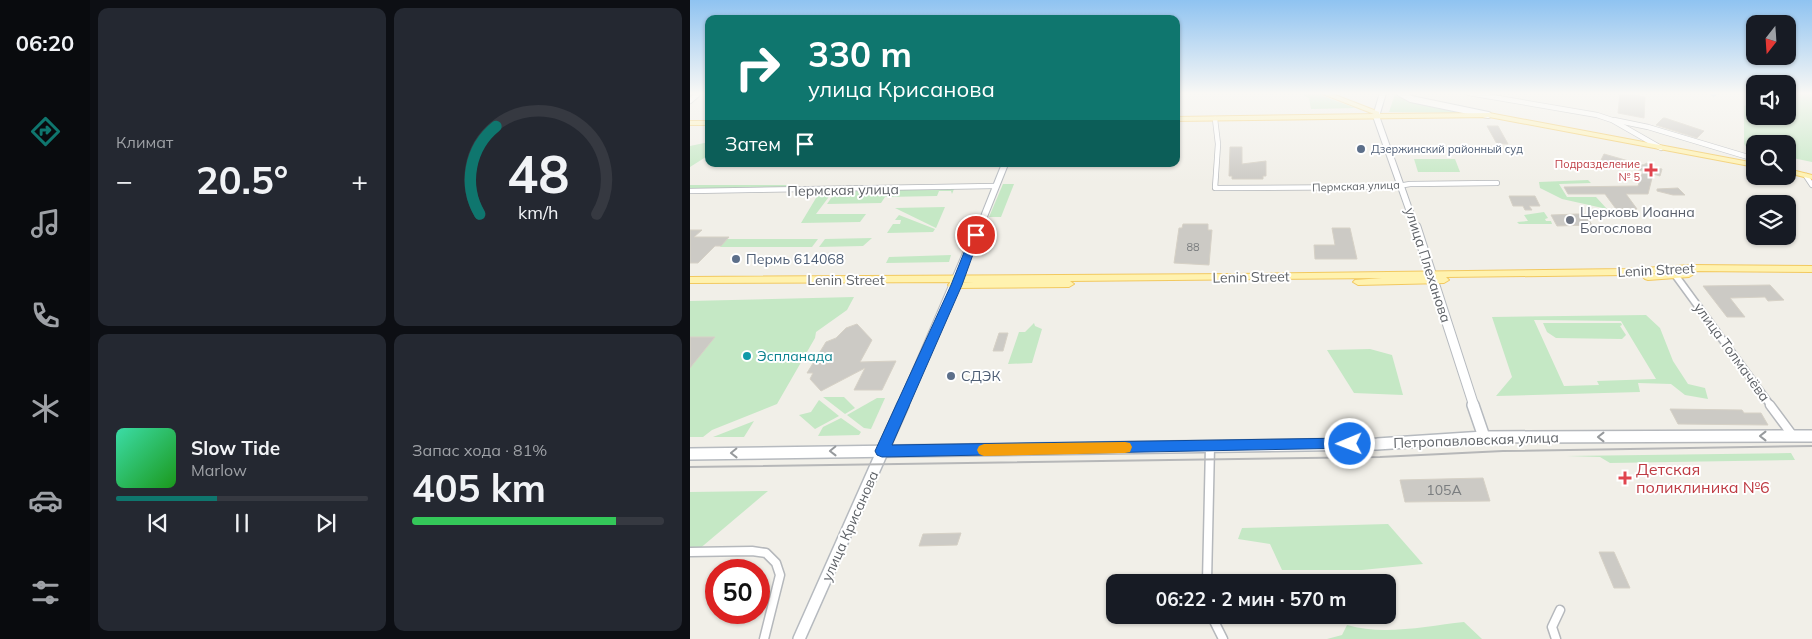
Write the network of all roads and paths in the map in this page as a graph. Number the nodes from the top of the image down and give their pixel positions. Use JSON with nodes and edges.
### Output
{"nodes":[{"id":1,"x":1215,"y":123,"type":"edge"},
{"id":2,"x":1380,"y":123,"type":"edge"},
{"id":3,"x":1529,"y":123,"type":"edge"},
{"id":4,"x":1617,"y":123,"type":"edge"},
{"id":5,"x":1627,"y":123,"type":"edge"},
{"id":6,"x":1661,"y":148,"type":"junction"},
{"id":7,"x":1746,"y":156,"type":"edge"},
{"id":8,"x":1746,"y":162,"type":"edge"},
{"id":9,"x":1004,"y":167,"type":"edge"},
{"id":10,"x":1796,"y":173,"type":"edge"},
{"id":11,"x":1809,"y":176,"type":"edge"},
{"id":12,"x":1497,"y":183,"type":"dead end"},
{"id":13,"x":1402,"y":185,"type":"junction"},
{"id":14,"x":1812,"y":185,"type":"edge"},
{"id":15,"x":995,"y":186,"type":"junction"},
{"id":16,"x":690,"y":191,"type":"edge"},
{"id":17,"x":1812,"y":269,"type":"edge"},
{"id":18,"x":1673,"y":272,"type":"junction"},
{"id":19,"x":1812,"y":274,"type":"edge"},
{"id":20,"x":1431,"y":277,"type":"junction"},
{"id":21,"x":690,"y":280,"type":"edge"},
{"id":22,"x":958,"y":282,"type":"junction"},
{"id":23,"x":690,"y":287,"type":"edge"},
{"id":24,"x":1793,"y":436,"type":"junction"},
{"id":25,"x":1812,"y":436,"type":"edge"},
{"id":26,"x":1484,"y":437,"type":"junction"},
{"id":27,"x":1210,"y":446,"type":"junction"},
{"id":28,"x":882,"y":451,"type":"junction"},
{"id":29,"x":690,"y":454,"type":"edge"},
{"id":30,"x":690,"y":552,"type":"edge"},
{"id":31,"x":1206,"y":574,"type":"edge"},
{"id":32,"x":1560,"y":610,"type":"dead end"},
{"id":33,"x":1216,"y":624,"type":"edge"},
{"id":34,"x":764,"y":639,"type":"edge"},
{"id":35,"x":799,"y":639,"type":"edge"},
{"id":36,"x":1223,"y":639,"type":"edge"},
{"id":37,"x":1556,"y":639,"type":"edge"}],
"edges":[{"from":1,"to":13,"type":"street","name":"Пермская улица"},
{"from":2,"to":13,"type":"main road","name":"улица Плеханова"},
{"from":3,"to":6,"type":"main road"},
{"from":4,"to":6,"type":"street"},
{"from":5,"to":7,"type":"street"},
{"from":6,"to":8,"type":"main road"},
{"from":9,"to":15,"type":"main road","name":"улица Крисанова"},
{"from":10,"to":11,"type":"main road"},
{"from":11,"to":14,"type":"street"},
{"from":12,"to":13,"type":"street","name":"Пермская улица"},
{"from":13,"to":20,"type":"main road","name":"улица Плеханова"},
{"from":15,"to":16,"type":"street","name":"Пермская улица"},
{"from":15,"to":22,"type":"main road","name":"улица Крисанова"},
{"from":17,"to":18,"type":"main road","name":"Lenin Street"},
{"from":18,"to":19,"type":"main road","name":"Lenin Street"},
{"from":18,"to":20,"type":"main road","name":"Lenin Street"},
{"from":18,"to":24,"type":"street","name":"улица Толмачёва"},
{"from":20,"to":22,"type":"main road","name":"Lenin Street"},
{"from":20,"to":26,"type":"main road","name":"улица Плеханова"},
{"from":21,"to":22,"type":"main road","name":"Lenin Street"},
{"from":22,"to":23,"type":"main road","name":"Lenin Street"},
{"from":22,"to":28,"type":"main road","name":"улица Крисанова"},
{"from":24,"to":25,"type":"main road","name":"Петропавловская улица"},
{"from":24,"to":26,"type":"main road","name":"Петропавловская улица","one_way":true},
{"from":26,"to":27,"type":"main road","name":"Петропавловская улица"},
{"from":27,"to":28,"type":"main road","name":"Петропавловская улица"},
{"from":27,"to":31,"type":"street"},
{"from":28,"to":29,"type":"main road","name":"Петропавловская улица","one_way":true},
{"from":28,"to":35,"type":"main road","name":"улица Крисанова"},
{"from":30,"to":34,"type":"street"},
{"from":32,"to":37,"type":"street"},
{"from":33,"to":36,"type":"street"}]}
